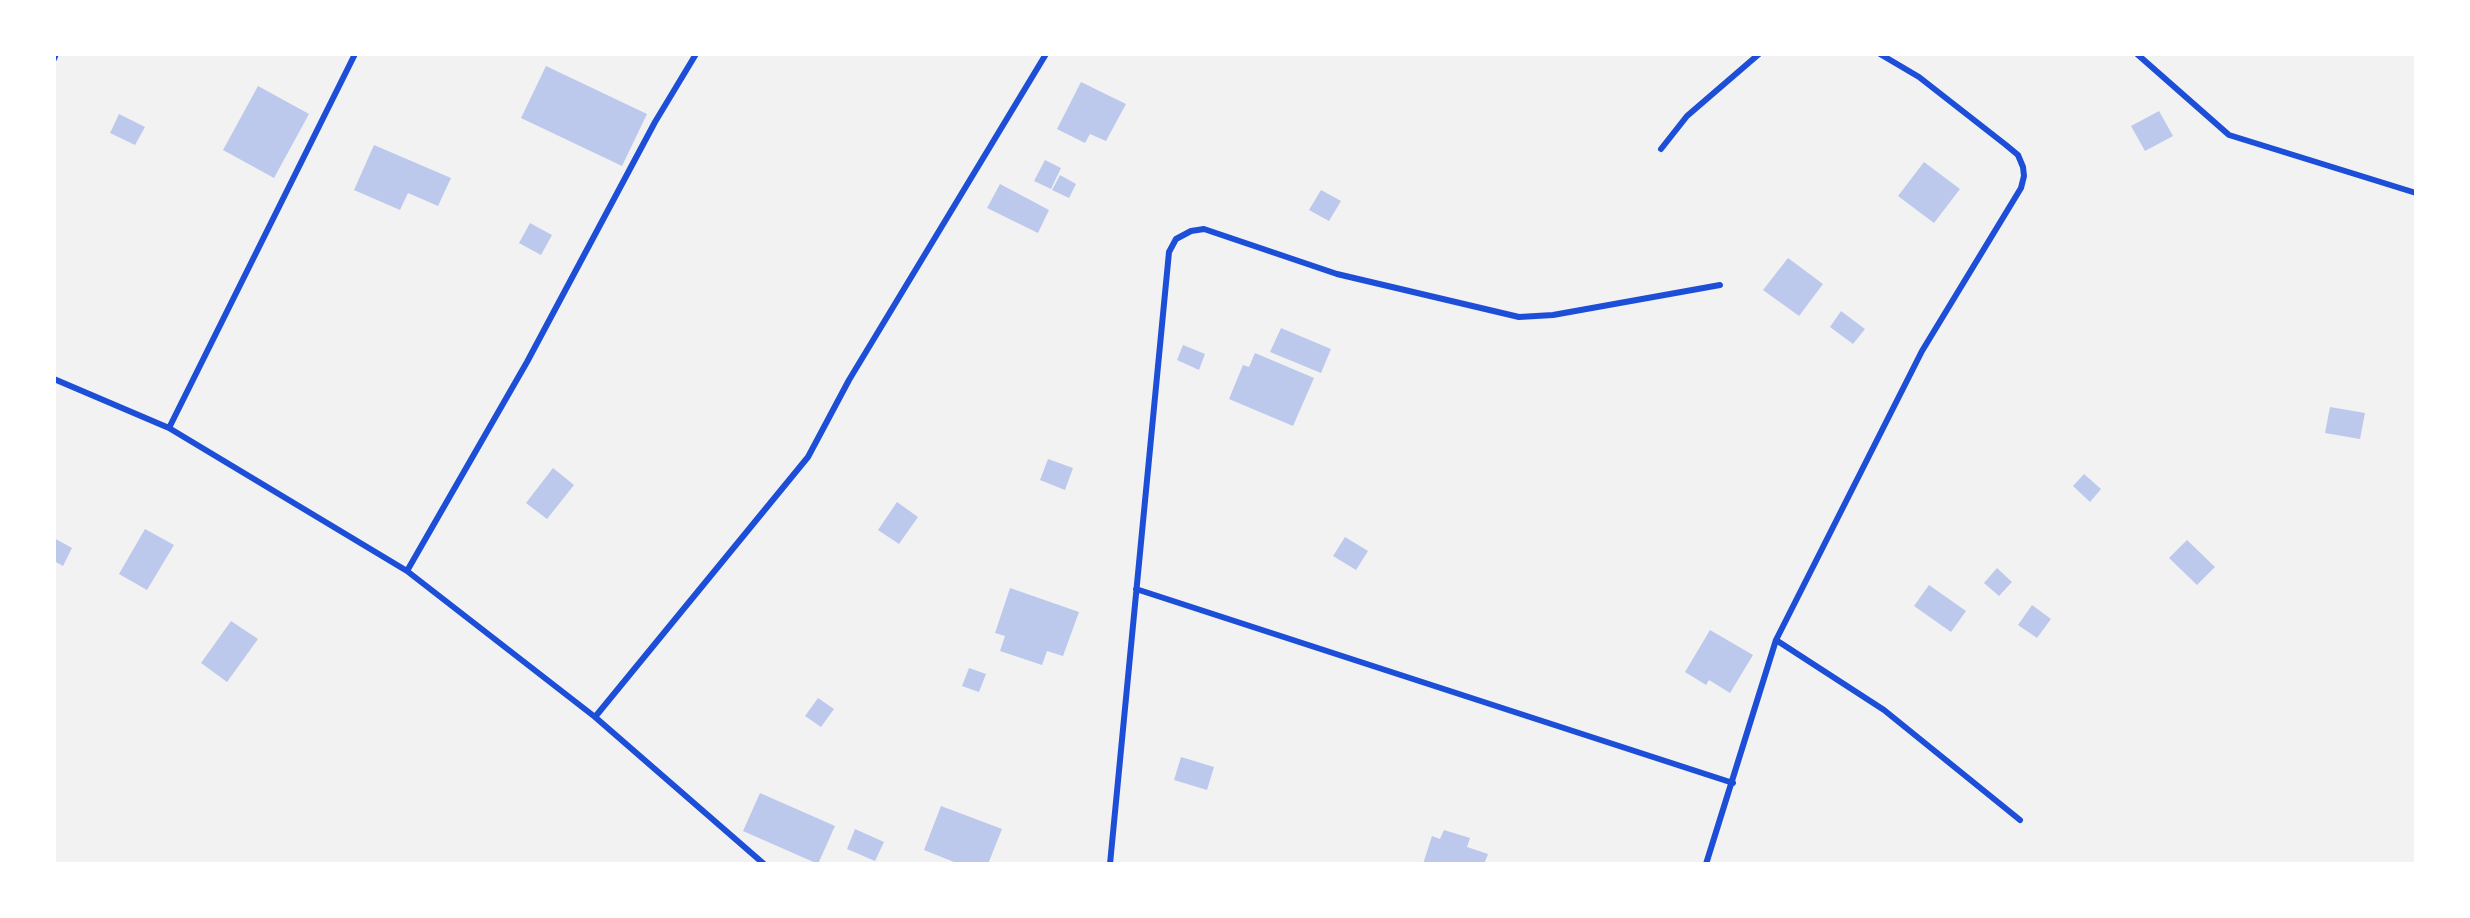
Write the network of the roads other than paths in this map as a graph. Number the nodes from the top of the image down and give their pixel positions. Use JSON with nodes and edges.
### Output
{"nodes":[{"id":1,"x":56,"y":54,"type":"edge"},
{"id":2,"x":355,"y":54,"type":"edge"},
{"id":3,"x":696,"y":54,"type":"edge"},
{"id":4,"x":1046,"y":54,"type":"edge"},
{"id":5,"x":1759,"y":54,"type":"edge"},
{"id":6,"x":1880,"y":54,"type":"edge"},
{"id":7,"x":2137,"y":54,"type":"edge"},
{"id":8,"x":54,"y":58,"type":"edge"},
{"id":9,"x":1661,"y":149,"type":"dead end"},
{"id":10,"x":2416,"y":193,"type":"edge"},
{"id":11,"x":1720,"y":285,"type":"dead end"},
{"id":12,"x":54,"y":379,"type":"edge"},
{"id":13,"x":169,"y":428,"type":"junction"},
{"id":14,"x":407,"y":571,"type":"junction"},
{"id":15,"x":1136,"y":589,"type":"junction"},
{"id":16,"x":1776,"y":640,"type":"junction"},
{"id":17,"x":595,"y":717,"type":"junction"},
{"id":18,"x":1733,"y":783,"type":"junction"},
{"id":19,"x":2020,"y":820,"type":"dead end"},
{"id":20,"x":764,"y":864,"type":"edge"},
{"id":21,"x":1110,"y":864,"type":"edge"},
{"id":22,"x":1706,"y":864,"type":"edge"}],
"edges":[{"from":1,"to":8,"type":"street"},
{"from":2,"to":13,"type":"street"},
{"from":3,"to":14,"type":"street"},
{"from":4,"to":17,"type":"street"},
{"from":5,"to":9,"type":"street"},
{"from":6,"to":16,"type":"street"},
{"from":7,"to":10,"type":"street"},
{"from":11,"to":15,"type":"street"},
{"from":12,"to":13,"type":"street"},
{"from":13,"to":14,"type":"street"},
{"from":14,"to":17,"type":"street"},
{"from":15,"to":18,"type":"street"},
{"from":15,"to":21,"type":"street"},
{"from":16,"to":18,"type":"street"},
{"from":16,"to":19,"type":"street"},
{"from":17,"to":20,"type":"street"},
{"from":18,"to":22,"type":"street"}]}
